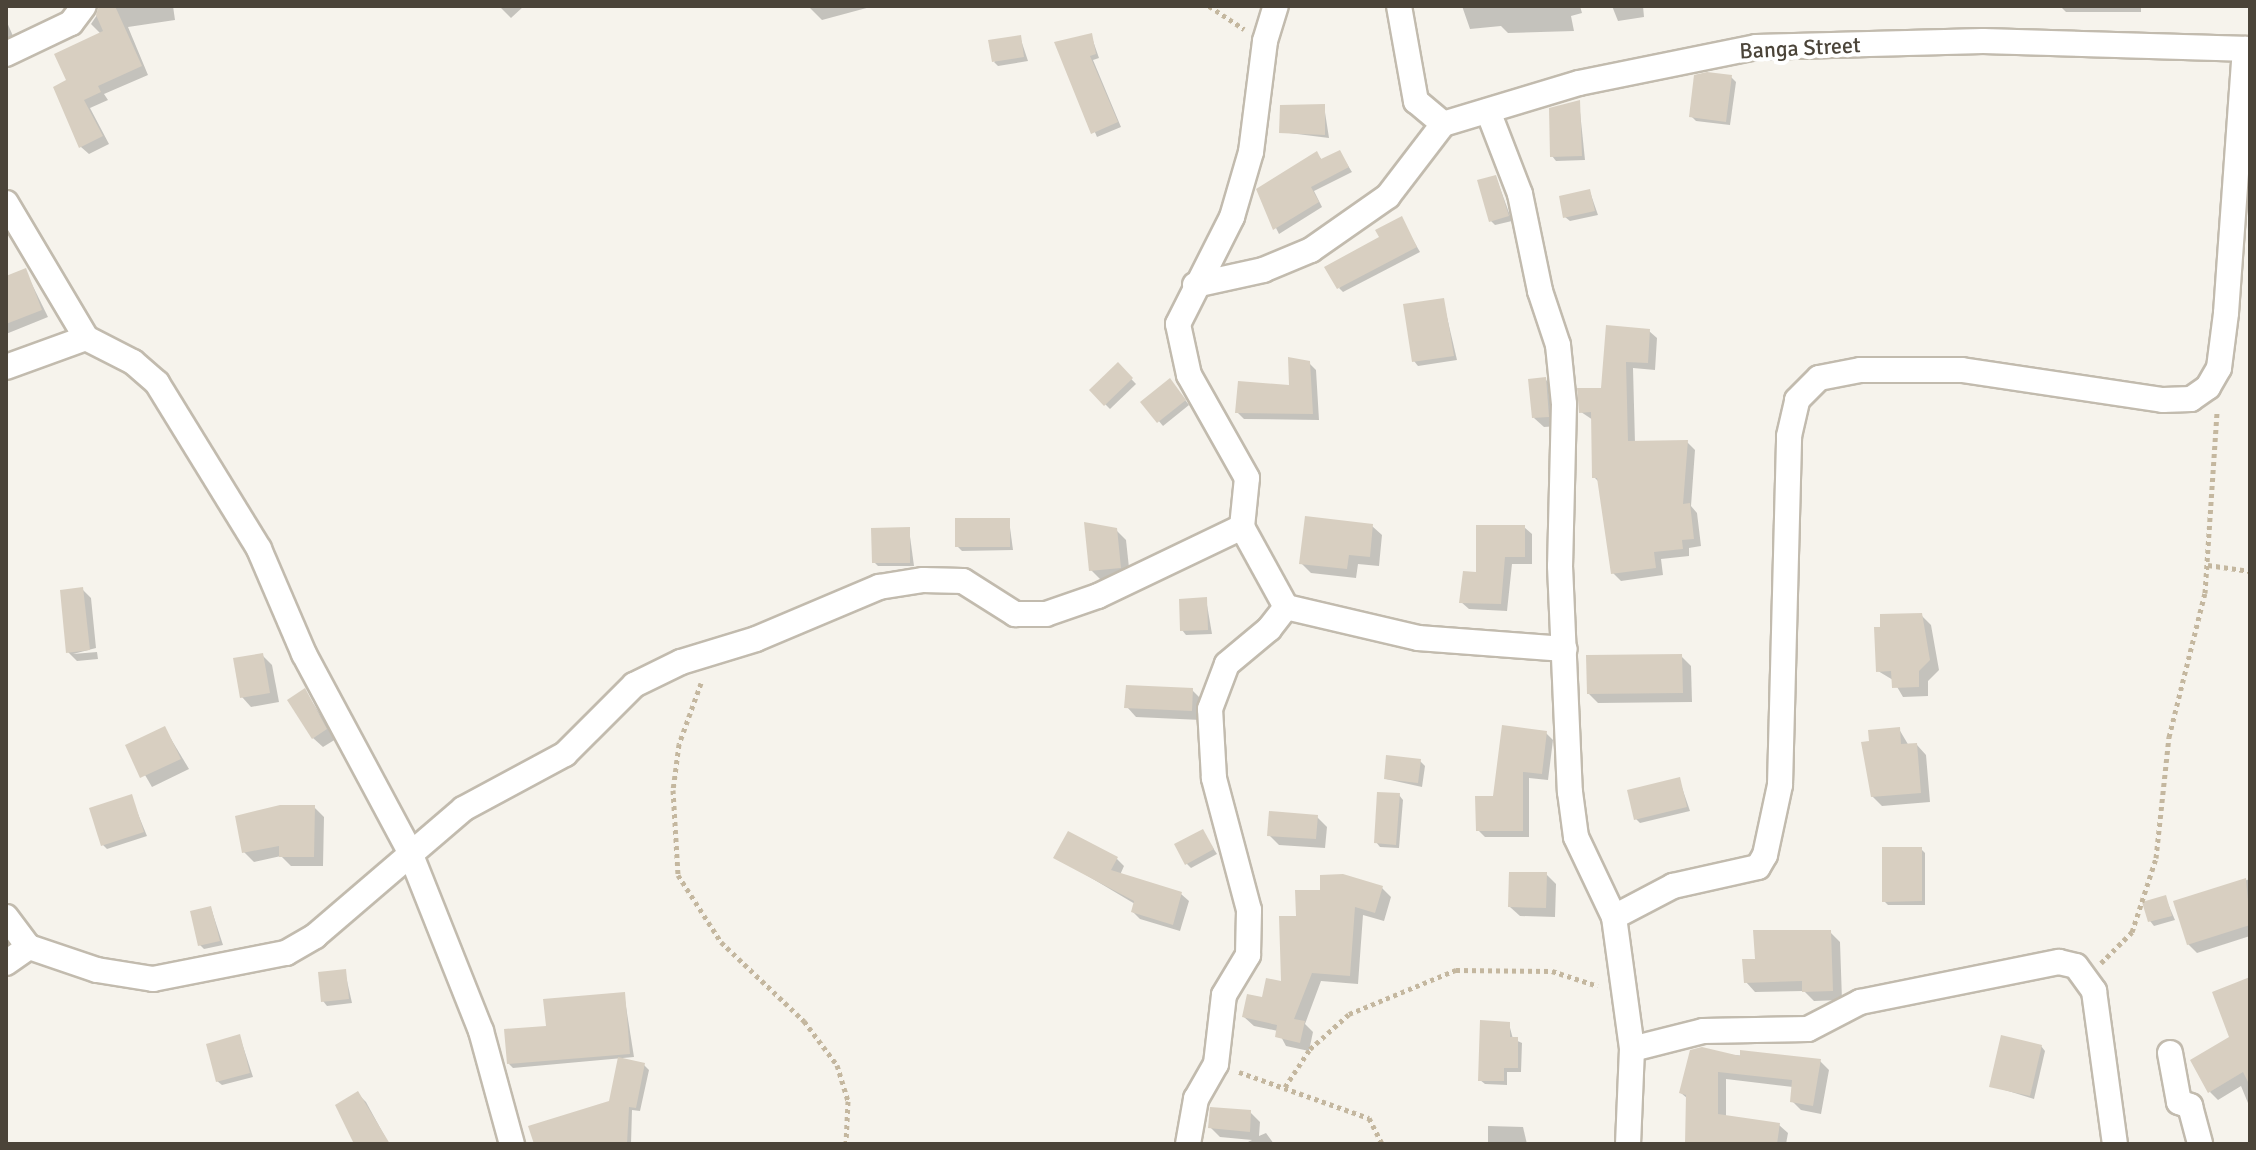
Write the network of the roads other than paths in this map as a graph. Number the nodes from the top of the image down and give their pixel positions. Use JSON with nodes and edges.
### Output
{"nodes":[{"id":1,"x":84,"y":6,"type":"edge"},
{"id":2,"x":1276,"y":6,"type":"edge"},
{"id":3,"x":1399,"y":6,"type":"edge"},
{"id":4,"x":2248,"y":49,"type":"edge"},
{"id":5,"x":6,"y":54,"type":"edge"},
{"id":6,"x":1488,"y":111,"type":"junction"},
{"id":7,"x":1443,"y":124,"type":"junction"},
{"id":8,"x":6,"y":203,"type":"edge"},
{"id":9,"x":1195,"y":285,"type":"junction"},
{"id":10,"x":86,"y":338,"type":"junction"},
{"id":11,"x":6,"y":367,"type":"edge"},
{"id":12,"x":1242,"y":527,"type":"junction"},
{"id":13,"x":1286,"y":607,"type":"junction"},
{"id":14,"x":1565,"y":649,"type":"junction"},
{"id":15,"x":409,"y":850,"type":"junction"},
{"id":16,"x":6,"y":917,"type":"edge"},
{"id":17,"x":1614,"y":917,"type":"junction"},
{"id":18,"x":29,"y":947,"type":"junction"},
{"id":19,"x":6,"y":963,"type":"edge"},
{"id":20,"x":1632,"y":1049,"type":"junction"},
{"id":21,"x":2170,"y":1053,"type":"dead end"},
{"id":22,"x":512,"y":1144,"type":"edge"},
{"id":23,"x":1188,"y":1144,"type":"edge"},
{"id":24,"x":1628,"y":1144,"type":"edge"},
{"id":25,"x":2115,"y":1144,"type":"edge"},
{"id":26,"x":2200,"y":1144,"type":"edge"}],
"edges":[{"from":1,"to":5,"type":"street"},
{"from":2,"to":9,"type":"street"},
{"from":3,"to":7,"type":"street"},
{"from":4,"to":6,"type":"street","name":"Banga Street"},
{"from":4,"to":17,"type":"street"},
{"from":6,"to":7,"type":"street","name":"Banga Street"},
{"from":6,"to":14,"type":"street"},
{"from":7,"to":9,"type":"street"},
{"from":8,"to":10,"type":"street"},
{"from":9,"to":12,"type":"street"},
{"from":10,"to":11,"type":"street"},
{"from":10,"to":15,"type":"street"},
{"from":12,"to":13,"type":"street"},
{"from":12,"to":15,"type":"street"},
{"from":13,"to":14,"type":"street"},
{"from":13,"to":23,"type":"street"},
{"from":14,"to":17,"type":"street"},
{"from":15,"to":18,"type":"street"},
{"from":15,"to":22,"type":"street"},
{"from":16,"to":18,"type":"street"},
{"from":17,"to":20,"type":"street"},
{"from":18,"to":19,"type":"street"},
{"from":20,"to":24,"type":"street"},
{"from":20,"to":25,"type":"street"},
{"from":21,"to":26,"type":"street"}]}
